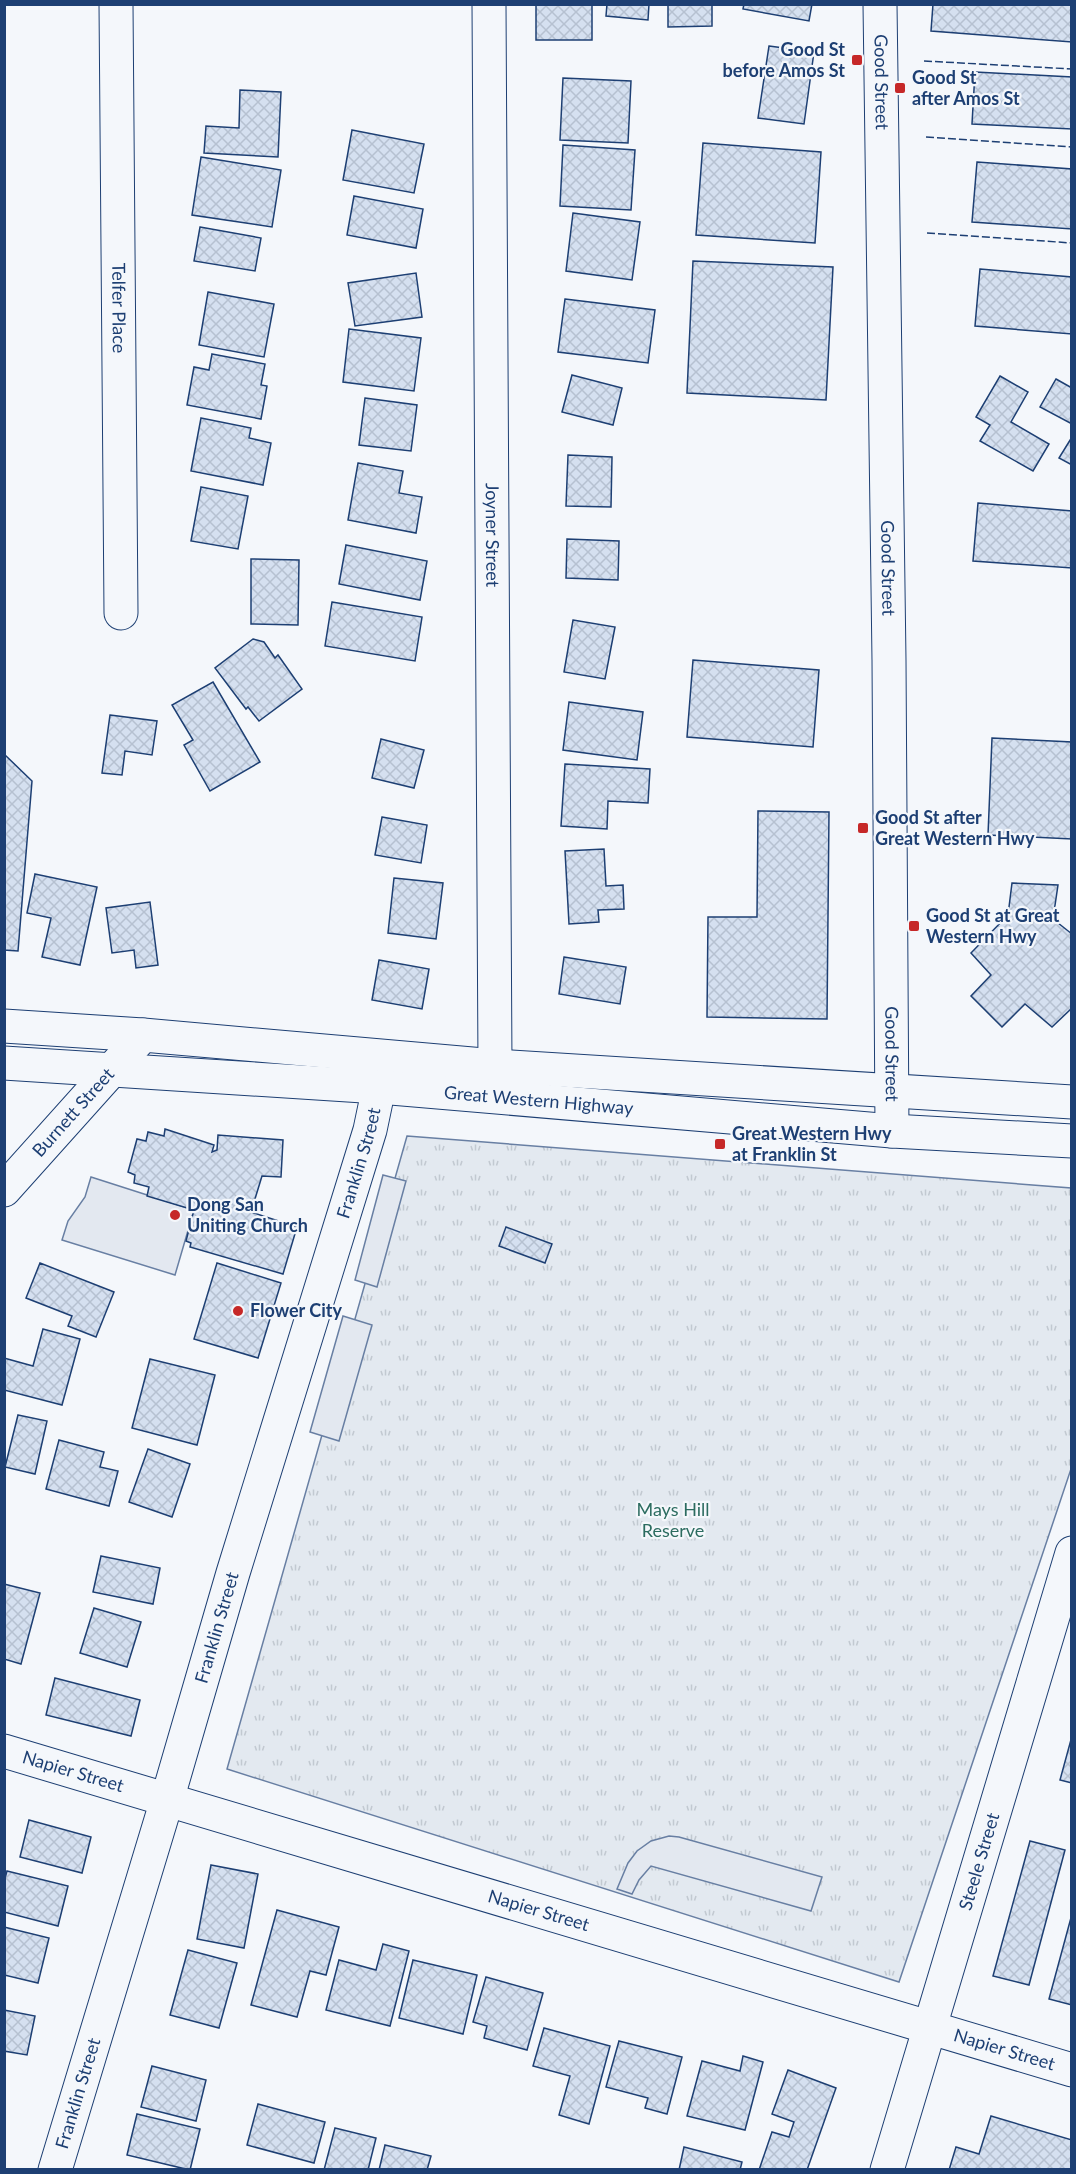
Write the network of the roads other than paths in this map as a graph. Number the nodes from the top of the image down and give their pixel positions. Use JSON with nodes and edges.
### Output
{"nodes":[{"id":1,"x":116,"y":4,"type":"edge"},
{"id":2,"x":489,"y":4,"type":"edge"},
{"id":3,"x":880,"y":4,"type":"edge"},
{"id":4,"x":121,"y":613,"type":"dead end"},
{"id":5,"x":4,"y":1026,"type":"edge"},
{"id":6,"x":143,"y":1035,"type":"junction"},
{"id":7,"x":4,"y":1063,"type":"edge"},
{"id":8,"x":495,"y":1066,"type":"junction"},
{"id":9,"x":112,"y":1070,"type":"junction"},
{"id":10,"x":379,"y":1087,"type":"junction"},
{"id":11,"x":892,"y":1091,"type":"junction"},
{"id":12,"x":1071,"y":1102,"type":"edge"},
{"id":13,"x":892,"y":1131,"type":"junction"},
{"id":14,"x":1071,"y":1141,"type":"edge"},
{"id":15,"x":4,"y":1190,"type":"edge"},
{"id":16,"x":1071,"y":1553,"type":"edge"},
{"id":17,"x":1066,"y":1591,"type":"edge"},
{"id":18,"x":4,"y":1751,"type":"edge"},
{"id":19,"x":167,"y":1800,"type":"junction"},
{"id":20,"x":930,"y":2027,"type":"junction"},
{"id":21,"x":1071,"y":2070,"type":"edge"},
{"id":22,"x":55,"y":2169,"type":"edge"},
{"id":23,"x":887,"y":2169,"type":"edge"}],
"edges":[{"from":1,"to":4,"type":"main road","name":"Telfer Place"},
{"from":2,"to":8,"type":"main road","name":"Joyner Street"},
{"from":3,"to":11,"type":"main road","name":"Good Street"},
{"from":5,"to":6,"type":"main road","name":"Great Western Highway"},
{"from":6,"to":8,"type":"main road","name":"Great Western Highway"},
{"from":6,"to":9,"type":"main road","name":"Burnett Street"},
{"from":7,"to":9,"type":"main road","name":"Great Western Highway"},
{"from":8,"to":11,"type":"main road","name":"Great Western Highway"},
{"from":9,"to":10,"type":"main road","name":"Great Western Highway"},
{"from":9,"to":15,"type":"main road","name":"Burnett Street"},
{"from":10,"to":13,"type":"main road","name":"Great Western Highway"},
{"from":10,"to":19,"type":"main road","name":"Franklin Street"},
{"from":11,"to":12,"type":"main road","name":"Great Western Highway"},
{"from":11,"to":13,"type":"main road","name":"Good Street"},
{"from":13,"to":14,"type":"main road","name":"Great Western Highway"},
{"from":16,"to":17,"type":"main road","name":"Steele Street"},
{"from":17,"to":20,"type":"main road","name":"Steele Street"},
{"from":18,"to":19,"type":"main road","name":"Napier Street"},
{"from":19,"to":20,"type":"main road","name":"Napier Street"},
{"from":19,"to":22,"type":"main road","name":"Franklin Street"},
{"from":20,"to":21,"type":"main road","name":"Napier Street"},
{"from":20,"to":23,"type":"main road","name":"Steele Street"}]}
